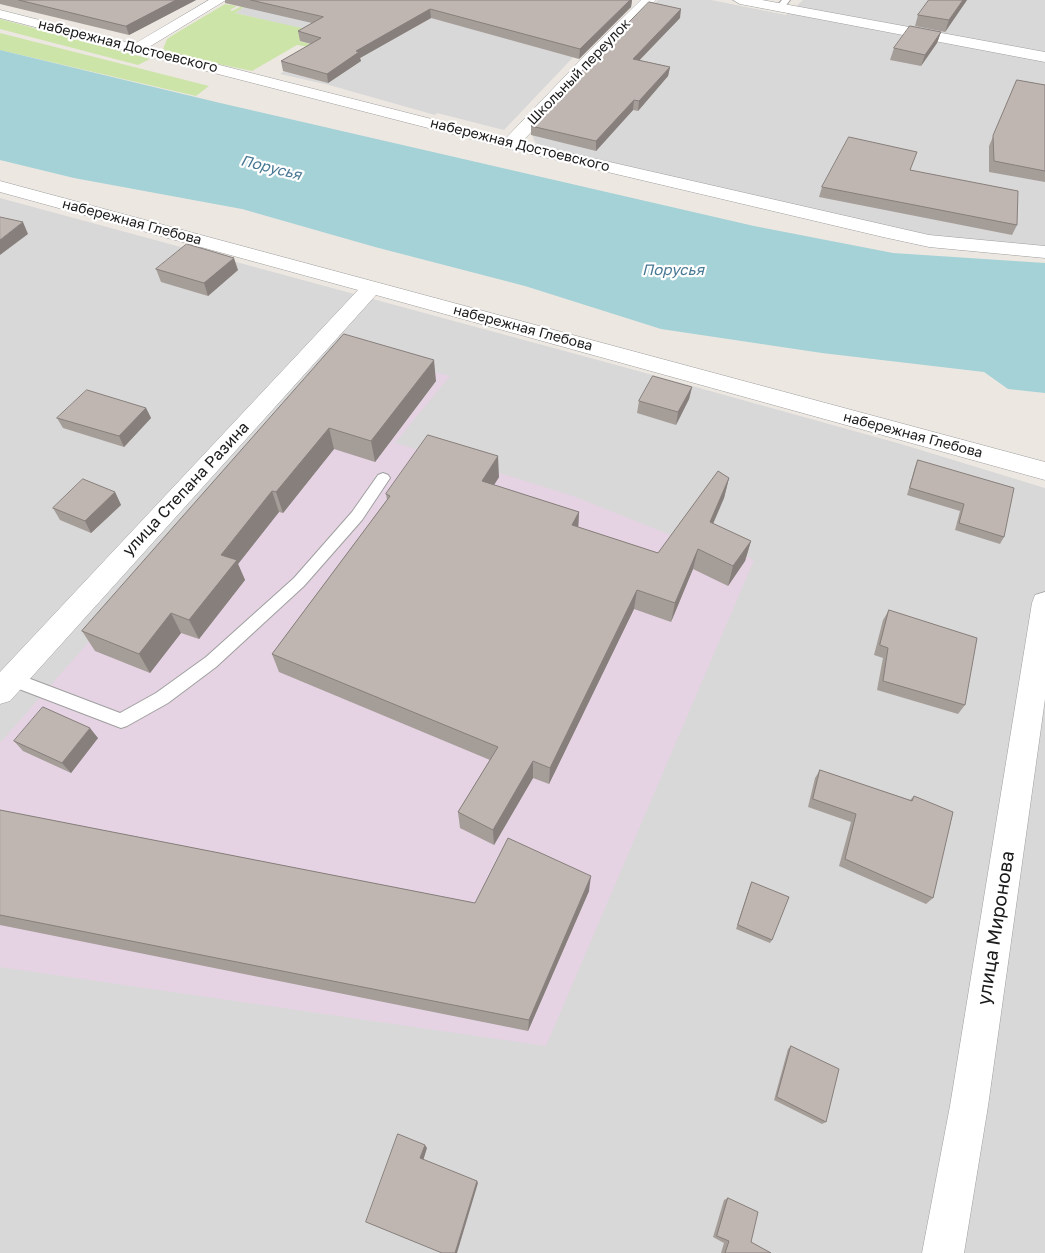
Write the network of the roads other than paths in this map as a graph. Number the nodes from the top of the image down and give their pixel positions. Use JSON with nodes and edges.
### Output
{"nodes":[{"id":1,"x":220,"y":0,"type":"edge"},
{"id":2,"x":650,"y":0,"type":"edge"},
{"id":3,"x":740,"y":0,"type":"edge"},
{"id":4,"x":783,"y":4,"type":"edge"},
{"id":5,"x":0,"y":14,"type":"edge"},
{"id":6,"x":137,"y":48,"type":"junction"},
{"id":7,"x":1045,"y":57,"type":"edge"},
{"id":8,"x":510,"y":144,"type":"junction"},
{"id":9,"x":0,"y":186,"type":"edge"},
{"id":10,"x":1045,"y":252,"type":"edge"},
{"id":11,"x":372,"y":287,"type":"junction"},
{"id":12,"x":1045,"y":471,"type":"edge"},
{"id":13,"x":383,"y":478,"type":"dead end"},
{"id":14,"x":1045,"y":603,"type":"edge"},
{"id":15,"x":6,"y":685,"type":"edge"},
{"id":16,"x":943,"y":1253,"type":"edge"}],
"edges":[{"from":1,"to":6,"type":"street"},
{"from":2,"to":8,"type":"street","name":"Школьный переулок"},
{"from":3,"to":4,"type":"street"},
{"from":4,"to":7,"type":"street"},
{"from":5,"to":6,"type":"street","name":"набережная Достоевского"},
{"from":6,"to":8,"type":"street","name":"набережная Достоевского"},
{"from":8,"to":10,"type":"street","name":"набережная Достоевского"},
{"from":9,"to":11,"type":"street","name":"набережная Глебова"},
{"from":11,"to":12,"type":"street","name":"набережная Глебова"},
{"from":11,"to":15,"type":"street","name":"улица Степана Разина"},
{"from":13,"to":15,"type":"lane"},
{"from":14,"to":16,"type":"street","name":"улица Миронова"}]}
